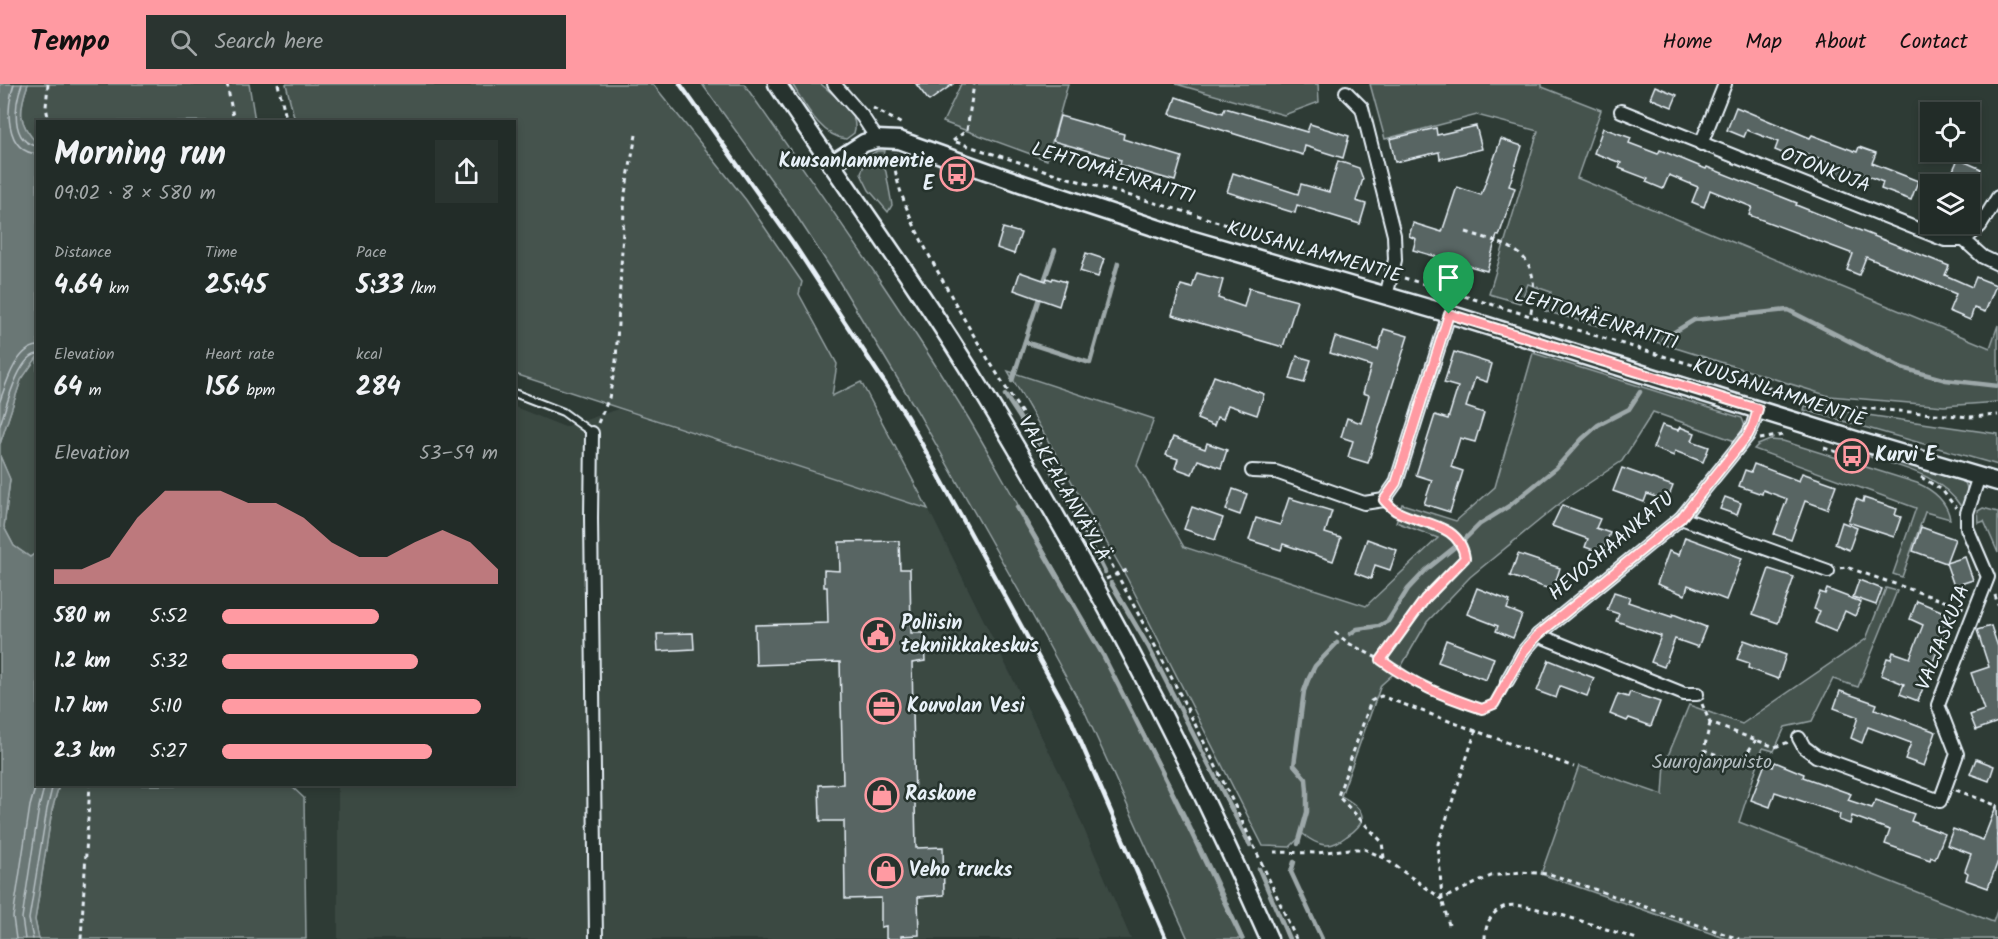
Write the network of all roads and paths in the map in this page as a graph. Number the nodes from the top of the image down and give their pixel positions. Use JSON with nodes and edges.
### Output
{"nodes":[{"id":1,"x":48,"y":84,"type":"edge"},
{"id":2,"x":227,"y":84,"type":"edge"},
{"id":3,"x":278,"y":84,"type":"edge"},
{"id":4,"x":777,"y":84,"type":"edge"},
{"id":5,"x":834,"y":84,"type":"edge"},
{"id":6,"x":974,"y":84,"type":"edge"},
{"id":7,"x":1725,"y":84,"type":"edge"},
{"id":8,"x":1346,"y":92,"type":"dead end"},
{"id":9,"x":865,"y":103,"type":"dead end"},
{"id":10,"x":1621,"y":111,"type":"dead end"},
{"id":11,"x":49,"y":120,"type":"edge"},
{"id":12,"x":234,"y":120,"type":"edge"},
{"id":13,"x":287,"y":120,"type":"edge"},
{"id":14,"x":912,"y":127,"type":"dead end"},
{"id":15,"x":636,"y":135,"type":"dead end"},
{"id":16,"x":877,"y":138,"type":"junction"},
{"id":17,"x":943,"y":138,"type":"dead end"},
{"id":18,"x":953,"y":141,"type":"junction"},
{"id":19,"x":1701,"y":144,"type":"junction"},
{"id":20,"x":897,"y":148,"type":"dead end"},
{"id":21,"x":831,"y":164,"type":"junction"},
{"id":22,"x":1998,"y":197,"type":"edge"},
{"id":23,"x":1466,"y":232,"type":"dead end"},
{"id":24,"x":1964,"y":240,"type":"junction"},
{"id":25,"x":1998,"y":264,"type":"edge"},
{"id":26,"x":1383,"y":272,"type":"dead end"},
{"id":27,"x":1400,"y":277,"type":"dead end"},
{"id":28,"x":1386,"y":296,"type":"junction"},
{"id":29,"x":1474,"y":299,"type":"junction"},
{"id":30,"x":1471,"y":308,"type":"dead end"},
{"id":31,"x":1449,"y":314,"type":"junction"},
{"id":32,"x":1530,"y":317,"type":"junction"},
{"id":33,"x":516,"y":394,"type":"edge"},
{"id":34,"x":1758,"y":409,"type":"junction"},
{"id":35,"x":1998,"y":415,"type":"edge"},
{"id":36,"x":592,"y":433,"type":"junction"},
{"id":37,"x":1748,"y":435,"type":"junction"},
{"id":38,"x":1789,"y":435,"type":"dead end"},
{"id":39,"x":1821,"y":447,"type":"dead end"},
{"id":40,"x":1842,"y":453,"type":"dead end"},
{"id":41,"x":1252,"y":471,"type":"dead end"},
{"id":42,"x":1912,"y":474,"type":"dead end"},
{"id":43,"x":1979,"y":476,"type":"junction"},
{"id":44,"x":1998,"y":482,"type":"edge"},
{"id":45,"x":1384,"y":500,"type":"junction"},
{"id":46,"x":1681,"y":518,"type":"junction"},
{"id":47,"x":1967,"y":528,"type":"junction"},
{"id":48,"x":1129,"y":569,"type":"dead end"},
{"id":49,"x":1828,"y":571,"type":"joint"},
{"id":50,"x":1117,"y":574,"type":"junction"},
{"id":51,"x":1094,"y":585,"type":"junction"},
{"id":52,"x":1974,"y":612,"type":"junction"},
{"id":53,"x":1335,"y":632,"type":"dead end"},
{"id":54,"x":1538,"y":635,"type":"junction"},
{"id":55,"x":1381,"y":660,"type":"junction"},
{"id":56,"x":1507,"y":681,"type":"joint"},
{"id":57,"x":1697,"y":694,"type":"joint"},
{"id":58,"x":1710,"y":723,"type":"junction"},
{"id":59,"x":1476,"y":730,"type":"junction"},
{"id":60,"x":1799,"y":738,"type":"joint"},
{"id":61,"x":1756,"y":740,"type":"junction"},
{"id":62,"x":1574,"y":767,"type":"dead end"},
{"id":63,"x":90,"y":786,"type":"edge"},
{"id":64,"x":1945,"y":787,"type":"junction"},
{"id":65,"x":1998,"y":806,"type":"edge"},
{"id":66,"x":1274,"y":852,"type":"dead end"},
{"id":67,"x":1384,"y":858,"type":"junction"},
{"id":68,"x":1442,"y":899,"type":"junction"},
{"id":69,"x":1449,"y":925,"type":"dead end"},
{"id":70,"x":81,"y":939,"type":"edge"},
{"id":71,"x":596,"y":939,"type":"edge"},
{"id":72,"x":1269,"y":939,"type":"edge"},
{"id":73,"x":1296,"y":939,"type":"edge"},
{"id":74,"x":1485,"y":939,"type":"edge"},
{"id":75,"x":1637,"y":939,"type":"edge"},
{"id":76,"x":1739,"y":939,"type":"edge"}],
"edges":[{"from":1,"to":11,"type":"path"},
{"from":2,"to":12,"type":"path"},
{"from":3,"to":13,"type":"path"},
{"from":4,"to":21,"type":"street","name":"VALKEALANVÄYLÄ"},
{"from":5,"to":16,"type":"street"},
{"from":6,"to":18,"type":"path"},
{"from":7,"to":19,"type":"street"},
{"from":8,"to":28,"type":"street"},
{"from":9,"to":14,"type":"path"},
{"from":10,"to":19,"type":"street","name":"OTONKUJA"},
{"from":15,"to":36,"type":"path"},
{"from":16,"to":21,"type":"street"},
{"from":16,"to":28,"type":"street","name":"KUUSANLAMMENTIE"},
{"from":17,"to":18,"type":"path","name":"LEHTOMÄENRAITTI"},
{"from":18,"to":26,"type":"path","name":"LEHTOMÄENRAITTI"},
{"from":19,"to":24,"type":"street","name":"OTONKUJA"},
{"from":20,"to":50,"type":"path"},
{"from":21,"to":51,"type":"street","name":"VALKEALANVÄYLÄ"},
{"from":22,"to":24,"type":"street"},
{"from":23,"to":32,"type":"path"},
{"from":24,"to":25,"type":"street"},
{"from":27,"to":29,"type":"path","name":"LEHTOMÄENRAITTI"},
{"from":28,"to":31,"type":"street","name":"KUUSANLAMMENTIE"},
{"from":29,"to":30,"type":"path"},
{"from":29,"to":32,"type":"path","name":"LEHTOMÄENRAITTI"},
{"from":31,"to":34,"type":"street","name":"KUUSANLAMMENTIE"},
{"from":31,"to":45,"type":"street"},
{"from":32,"to":35,"type":"path","name":"LEHTOMÄENRAITTI"},
{"from":33,"to":36,"type":"lane"},
{"from":34,"to":37,"type":"street","name":"HEVOSHAANKATU"},
{"from":34,"to":43,"type":"street","name":"KUUSANLAMMENTIE"},
{"from":36,"to":71,"type":"street"},
{"from":37,"to":38,"type":"path"},
{"from":37,"to":46,"type":"street","name":"HEVOSHAANKATU"},
{"from":39,"to":40,"type":"path"},
{"from":41,"to":45,"type":"street"},
{"from":42,"to":47,"type":"path"},
{"from":43,"to":44,"type":"street","name":"KUUSANLAMMENTIE"},
{"from":43,"to":47,"type":"street"},
{"from":45,"to":55,"type":"path"},
{"from":46,"to":49,"type":"street"},
{"from":46,"to":54,"type":"street","name":"HEVOSHAANKATU"},
{"from":47,"to":52,"type":"street","name":"VALJASKUJA"},
{"from":48,"to":50,"type":"path"},
{"from":49,"to":52,"type":"path"},
{"from":50,"to":51,"type":"path"},
{"from":50,"to":73,"type":"path"},
{"from":51,"to":72,"type":"street","name":"VALKEALANVÄYLÄ"},
{"from":52,"to":64,"type":"street","name":"VALJASKUJA"},
{"from":53,"to":55,"type":"path"},
{"from":54,"to":56,"type":"street","name":"HEVOSHAANKATU"},
{"from":54,"to":57,"type":"street"},
{"from":55,"to":56,"type":"path"},
{"from":57,"to":58,"type":"path"},
{"from":58,"to":61,"type":"path"},
{"from":58,"to":61,"type":"path"},
{"from":59,"to":62,"type":"path"},
{"from":59,"to":67,"type":"path"},
{"from":59,"to":68,"type":"path"},
{"from":60,"to":61,"type":"path"},
{"from":60,"to":64,"type":"street"},
{"from":63,"to":70,"type":"path"},
{"from":64,"to":65,"type":"path"},
{"from":66,"to":67,"type":"path"},
{"from":67,"to":68,"type":"path"},
{"from":68,"to":69,"type":"path"},
{"from":68,"to":76,"type":"path"},
{"from":74,"to":75,"type":"path"}]}
